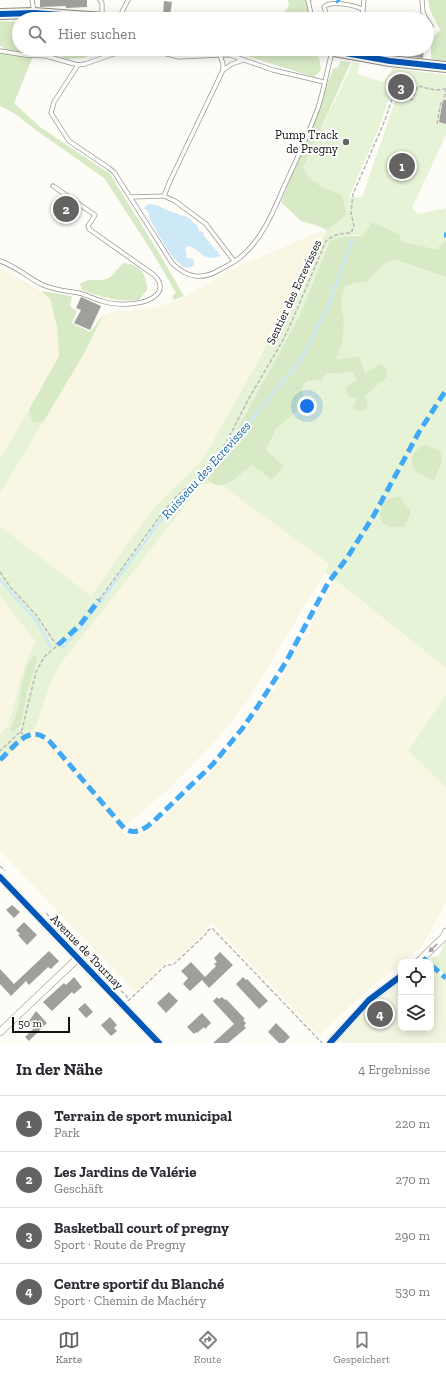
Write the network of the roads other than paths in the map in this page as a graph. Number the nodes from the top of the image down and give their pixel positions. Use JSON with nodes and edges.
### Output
{"nodes":[{"id":1,"x":32,"y":0,"type":"edge"},
{"id":2,"x":100,"y":0,"type":"edge"},
{"id":3,"x":128,"y":0,"type":"edge"},
{"id":4,"x":308,"y":0,"type":"edge"},
{"id":5,"x":364,"y":0,"type":"edge"},
{"id":6,"x":422,"y":0,"type":"edge"},
{"id":7,"x":362,"y":8,"type":"junction"},
{"id":8,"x":34,"y":12,"type":"edge"},
{"id":9,"x":102,"y":12,"type":"edge"},
{"id":10,"x":122,"y":12,"type":"edge"},
{"id":11,"x":311,"y":12,"type":"edge"},
{"id":12,"x":326,"y":12,"type":"edge"},
{"id":13,"x":362,"y":12,"type":"edge"},
{"id":14,"x":423,"y":12,"type":"edge"},
{"id":15,"x":0,"y":14,"type":"edge"},
{"id":16,"x":12,"y":14,"type":"edge"},
{"id":17,"x":0,"y":51,"type":"edge"},
{"id":18,"x":12,"y":53,"type":"edge"},
{"id":19,"x":46,"y":56,"type":"edge"},
{"id":20,"x":107,"y":56,"type":"edge"},
{"id":21,"x":175,"y":56,"type":"edge"},
{"id":22,"x":200,"y":56,"type":"edge"},
{"id":23,"x":220,"y":56,"type":"edge"},
{"id":24,"x":230,"y":56,"type":"edge"},
{"id":25,"x":327,"y":56,"type":"edge"},
{"id":26,"x":384,"y":56,"type":"edge"},
{"id":27,"x":243,"y":60,"type":"junction"},
{"id":28,"x":78,"y":65,"type":"junction"},
{"id":29,"x":446,"y":67,"type":"edge"},
{"id":30,"x":223,"y":70,"type":"junction"},
{"id":31,"x":324,"y":82,"type":"junction"},
{"id":32,"x":52,"y":186,"type":"dead end"},
{"id":33,"x":164,"y":196,"type":"junction"},
{"id":34,"x":131,"y":197,"type":"junction"},
{"id":35,"x":0,"y":261,"type":"edge"},
{"id":36,"x":234,"y":261,"type":"junction"},
{"id":37,"x":3,"y":874,"type":"edge"},
{"id":38,"x":446,"y":932,"type":"edge"},
{"id":39,"x":78,"y":958,"type":"junction"},
{"id":40,"x":421,"y":959,"type":"edge"},
{"id":41,"x":398,"y":978,"type":"edge"},
{"id":42,"x":0,"y":1032,"type":"edge"},
{"id":43,"x":159,"y":1043,"type":"edge"},
{"id":44,"x":330,"y":1043,"type":"edge"}],
"edges":[{"from":1,"to":8,"type":"lane"},
{"from":2,"to":9,"type":"lane"},
{"from":3,"to":10,"type":"lane"},
{"from":4,"to":11,"type":"lane"},
{"from":5,"to":7,"type":"lane"},
{"from":6,"to":14,"type":"lane"},
{"from":7,"to":12,"type":"lane"},
{"from":7,"to":13,"type":"lane"},
{"from":15,"to":16,"type":"street"},
{"from":17,"to":18,"type":"lane"},
{"from":19,"to":28,"type":"lane"},
{"from":20,"to":28,"type":"lane"},
{"from":21,"to":22,"type":"lane"},
{"from":23,"to":30,"type":"lane"},
{"from":24,"to":27,"type":"lane"},
{"from":25,"to":31,"type":"lane"},
{"from":26,"to":29,"type":"street"},
{"from":27,"to":30,"type":"lane"},
{"from":27,"to":31,"type":"lane"},
{"from":28,"to":34,"type":"lane"},
{"from":30,"to":33,"type":"lane"},
{"from":31,"to":36,"type":"lane"},
{"from":32,"to":35,"type":"lane"},
{"from":33,"to":34,"type":"lane"},
{"from":33,"to":36,"type":"lane"},
{"from":34,"to":36,"type":"lane"},
{"from":37,"to":39,"type":"street","name":"Avenue de Tournay"},
{"from":38,"to":40,"type":"street","one_way":true},
{"from":39,"to":42,"type":"street"},
{"from":39,"to":43,"type":"street","name":"Avenue de Tournay"},
{"from":41,"to":44,"type":"street"}]}
